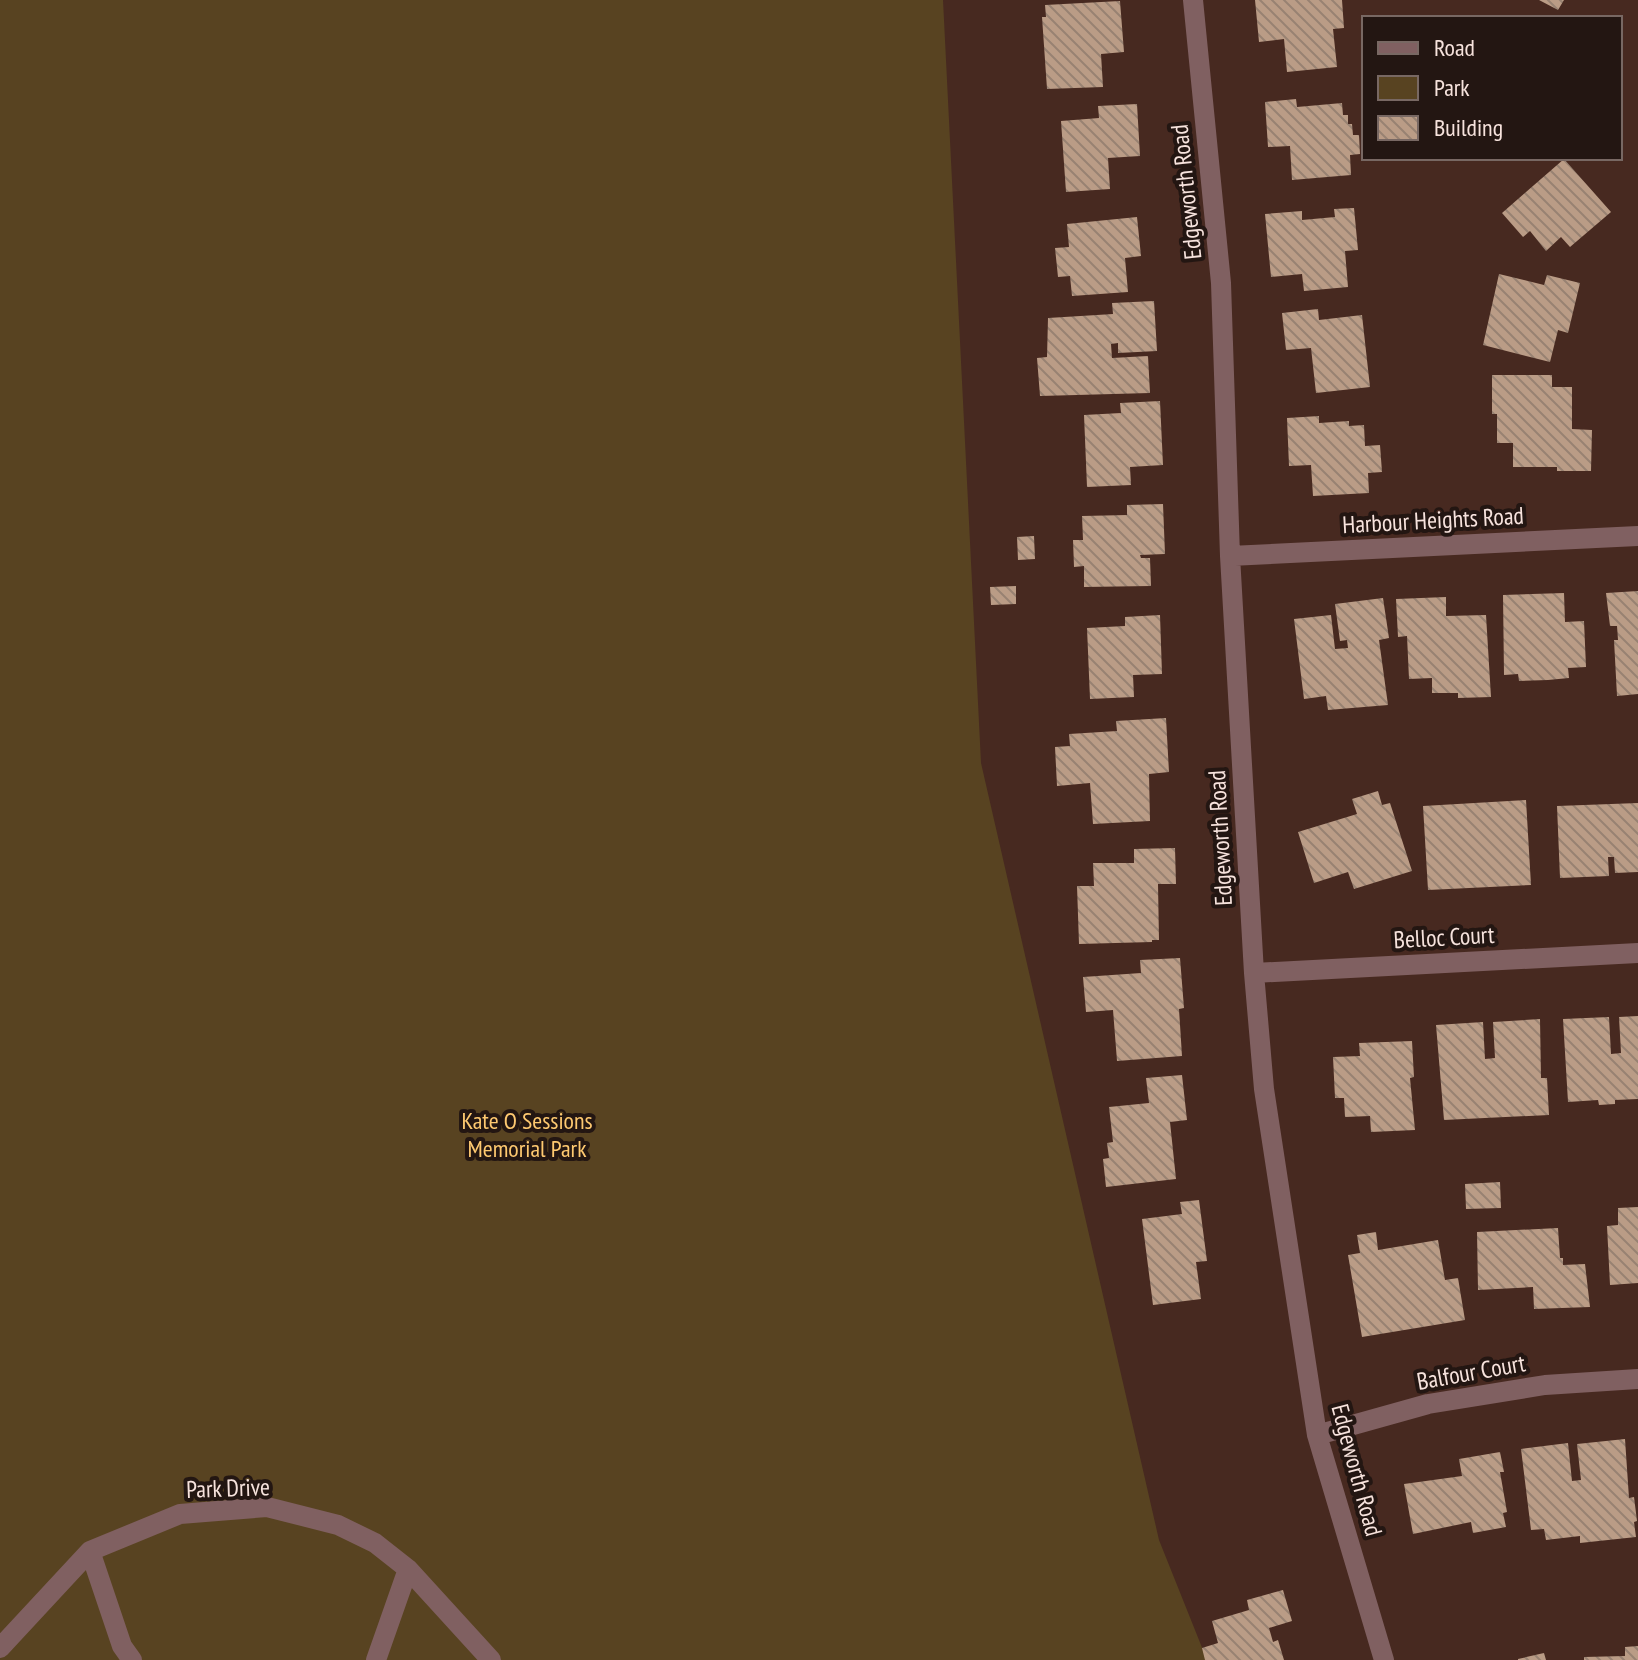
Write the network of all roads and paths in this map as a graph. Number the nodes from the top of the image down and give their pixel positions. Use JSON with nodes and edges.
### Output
{"nodes":[{"id":1,"x":1193,"y":0,"type":"edge"},
{"id":2,"x":1638,"y":536,"type":"edge"},
{"id":3,"x":1230,"y":556,"type":"junction"},
{"id":4,"x":1638,"y":953,"type":"edge"},
{"id":5,"x":1254,"y":973,"type":"junction"},
{"id":6,"x":1638,"y":1379,"type":"edge"},
{"id":7,"x":1317,"y":1435,"type":"junction"},
{"id":8,"x":90,"y":1551,"type":"junction"},
{"id":9,"x":408,"y":1569,"type":"junction"},
{"id":10,"x":0,"y":1648,"type":"edge"},
{"id":11,"x":132,"y":1660,"type":"edge"},
{"id":12,"x":376,"y":1660,"type":"edge"},
{"id":13,"x":491,"y":1660,"type":"edge"},
{"id":14,"x":1384,"y":1660,"type":"edge"}],
"edges":[{"from":1,"to":3,"type":"street","name":"Edgeworth Road"},
{"from":2,"to":3,"type":"street","name":"Harbour Heights Road"},
{"from":3,"to":5,"type":"street","name":"Edgeworth Road"},
{"from":4,"to":5,"type":"street","name":"Belloc Court"},
{"from":5,"to":7,"type":"street","name":"Edgeworth Road"},
{"from":6,"to":7,"type":"street","name":"Balfour Court"},
{"from":7,"to":14,"type":"street","name":"Edgeworth Road"},
{"from":8,"to":9,"type":"street","name":"Park Drive"},
{"from":8,"to":10,"type":"street","name":"Park Drive"},
{"from":8,"to":11,"type":"street"},
{"from":9,"to":12,"type":"street"},
{"from":9,"to":13,"type":"street","name":"Park Drive"}]}
